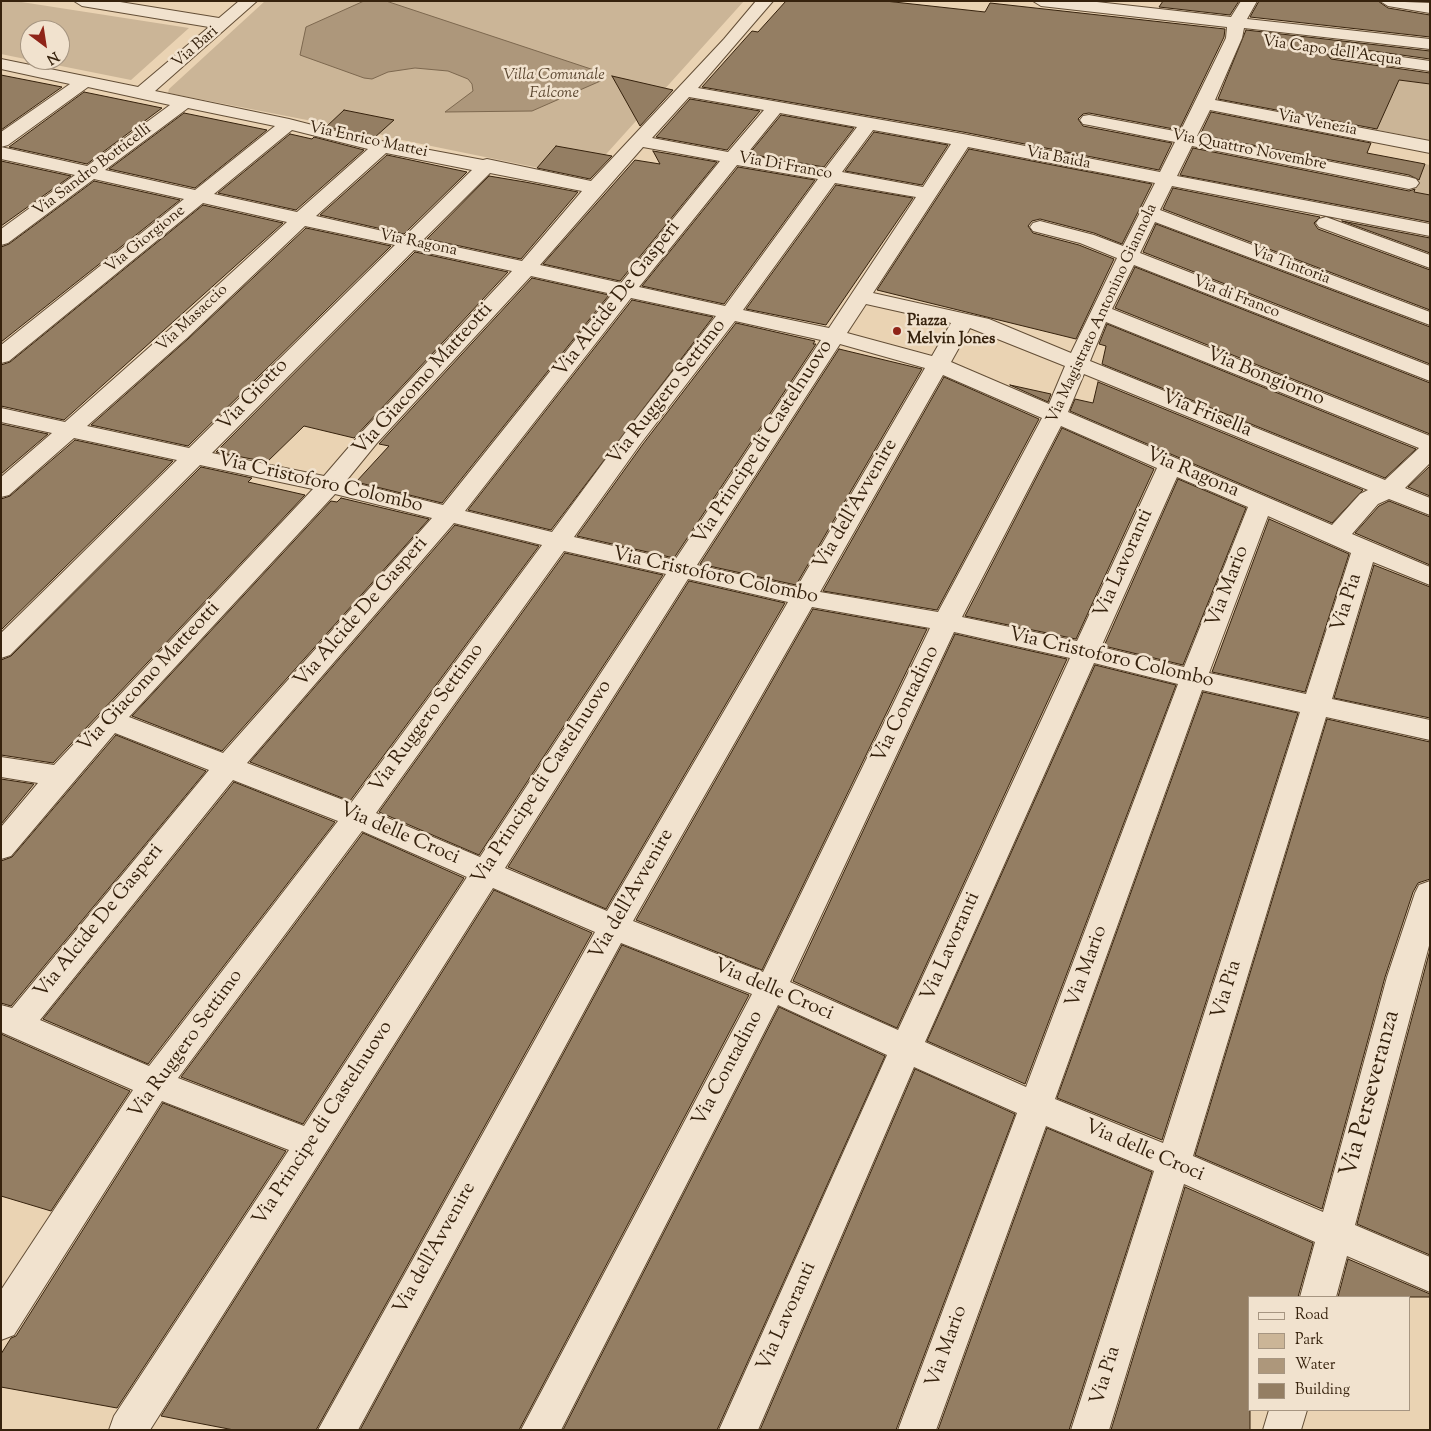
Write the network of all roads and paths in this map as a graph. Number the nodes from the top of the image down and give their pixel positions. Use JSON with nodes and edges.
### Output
{"nodes":[{"id":1,"x":82,"y":1,"type":"edge"},
{"id":2,"x":249,"y":1,"type":"edge"},
{"id":3,"x":765,"y":1,"type":"edge"},
{"id":4,"x":1041,"y":1,"type":"edge"},
{"id":5,"x":1249,"y":1,"type":"edge"},
{"id":6,"x":1388,"y":1,"type":"edge"},
{"id":7,"x":141,"y":5,"type":"edge"},
{"id":8,"x":1146,"y":7,"type":"edge"},
{"id":9,"x":1430,"y":8,"type":"edge"},
{"id":10,"x":223,"y":24,"type":"junction"},
{"id":11,"x":1235,"y":31,"type":"junction"},
{"id":12,"x":1388,"y":40,"type":"junction"},
{"id":13,"x":1272,"y":44,"type":"dead end"},
{"id":14,"x":1430,"y":44,"type":"edge"},
{"id":15,"x":1320,"y":50,"type":"dead end"},
{"id":16,"x":1387,"y":60,"type":"junction"},
{"id":17,"x":1,"y":64,"type":"edge"},
{"id":18,"x":1430,"y":66,"type":"edge"},
{"id":19,"x":86,"y":82,"type":"junction"},
{"id":20,"x":685,"y":91,"type":"junction"},
{"id":21,"x":142,"y":93,"type":"junction"},
{"id":22,"x":185,"y":102,"type":"junction"},
{"id":23,"x":1204,"y":103,"type":"junction"},
{"id":24,"x":777,"y":106,"type":"junction"},
{"id":25,"x":1089,"y":120,"type":"dead end"},
{"id":26,"x":289,"y":124,"type":"junction"},
{"id":27,"x":868,"y":124,"type":"junction"},
{"id":28,"x":1187,"y":138,"type":"junction"},
{"id":29,"x":963,"y":140,"type":"junction"},
{"id":30,"x":1,"y":141,"type":"edge"},
{"id":31,"x":640,"y":141,"type":"junction"},
{"id":32,"x":383,"y":146,"type":"junction"},
{"id":33,"x":1430,"y":147,"type":"edge"},
{"id":34,"x":1,"y":153,"type":"edge"},
{"id":35,"x":733,"y":158,"type":"junction"},
{"id":36,"x":487,"y":165,"type":"junction"},
{"id":37,"x":92,"y":173,"type":"junction"},
{"id":38,"x":832,"y":176,"type":"junction"},
{"id":39,"x":1167,"y":180,"type":"junction"},
{"id":40,"x":1410,"y":183,"type":"dead end"},
{"id":41,"x":595,"y":188,"type":"junction"},
{"id":42,"x":929,"y":194,"type":"junction"},
{"id":43,"x":200,"y":197,"type":"junction"},
{"id":44,"x":1299,"y":205,"type":"junction"},
{"id":45,"x":1150,"y":213,"type":"junction"},
{"id":46,"x":302,"y":218,"type":"junction"},
{"id":47,"x":1040,"y":227,"type":"dead end"},
{"id":48,"x":1430,"y":230,"type":"edge"},
{"id":49,"x":1,"y":239,"type":"edge"},
{"id":50,"x":408,"y":242,"type":"junction"},
{"id":51,"x":1128,"y":256,"type":"junction"},
{"id":52,"x":1430,"y":262,"type":"edge"},
{"id":53,"x":526,"y":268,"type":"junction"},
{"id":54,"x":625,"y":290,"type":"junction"},
{"id":55,"x":860,"y":296,"type":"junction"},
{"id":56,"x":1100,"y":312,"type":"junction"},
{"id":57,"x":730,"y":313,"type":"junction"},
{"id":58,"x":1430,"y":319,"type":"edge"},
{"id":59,"x":973,"y":322,"type":"junction"},
{"id":60,"x":834,"y":336,"type":"junction"},
{"id":61,"x":1,"y":356,"type":"edge"},
{"id":62,"x":1079,"y":363,"type":"junction"},
{"id":63,"x":946,"y":369,"type":"junction"},
{"id":64,"x":1430,"y":374,"type":"edge"},
{"id":65,"x":1,"y":415,"type":"edge"},
{"id":66,"x":1055,"y":416,"type":"junction"},
{"id":67,"x":70,"y":429,"type":"junction"},
{"id":68,"x":1430,"y":444,"type":"edge"},
{"id":69,"x":1430,"y":450,"type":"edge"},
{"id":70,"x":196,"y":456,"type":"junction"},
{"id":71,"x":1170,"y":465,"type":"junction"},
{"id":72,"x":330,"y":485,"type":"junction"},
{"id":73,"x":1,"y":490,"type":"edge"},
{"id":74,"x":1390,"y":490,"type":"junction"},
{"id":75,"x":1261,"y":504,"type":"junction"},
{"id":76,"x":1430,"y":507,"type":"edge"},
{"id":77,"x":449,"y":514,"type":"junction"},
{"id":78,"x":1336,"y":536,"type":"junction"},
{"id":79,"x":557,"y":541,"type":"junction"},
{"id":80,"x":1365,"y":549,"type":"junction"},
{"id":81,"x":681,"y":570,"type":"junction"},
{"id":82,"x":1430,"y":577,"type":"edge"},
{"id":83,"x":803,"y":597,"type":"junction"},
{"id":84,"x":946,"y":622,"type":"junction"},
{"id":85,"x":1,"y":649,"type":"edge"},
{"id":86,"x":1085,"y":652,"type":"junction"},
{"id":87,"x":1193,"y":679,"type":"junction"},
{"id":88,"x":1315,"y":705,"type":"junction"},
{"id":89,"x":110,"y":720,"type":"junction"},
{"id":90,"x":1430,"y":730,"type":"edge"},
{"id":91,"x":1,"y":767,"type":"edge"},
{"id":92,"x":227,"y":767,"type":"junction"},
{"id":93,"x":60,"y":776,"type":"junction"},
{"id":94,"x":358,"y":817,"type":"junction"},
{"id":95,"x":1,"y":848,"type":"edge"},
{"id":96,"x":486,"y":872,"type":"junction"},
{"id":97,"x":1430,"y":893,"type":"edge"},
{"id":98,"x":614,"y":926,"type":"junction"},
{"id":99,"x":771,"y":988,"type":"junction"},
{"id":100,"x":10,"y":1021,"type":"edge"},
{"id":101,"x":906,"y":1049,"type":"junction"},
{"id":102,"x":155,"y":1084,"type":"junction"},
{"id":103,"x":1037,"y":1107,"type":"junction"},
{"id":104,"x":312,"y":1144,"type":"junction"},
{"id":105,"x":1173,"y":1163,"type":"junction"},
{"id":106,"x":1334,"y":1235,"type":"junction"},
{"id":107,"x":1430,"y":1275,"type":"edge"},
{"id":108,"x":1318,"y":1296,"type":"edge"},
{"id":109,"x":1,"y":1323,"type":"edge"},
{"id":110,"x":1288,"y":1411,"type":"edge"},
{"id":111,"x":128,"y":1430,"type":"edge"},
{"id":112,"x":336,"y":1430,"type":"edge"},
{"id":113,"x":540,"y":1430,"type":"edge"},
{"id":114,"x":738,"y":1430,"type":"edge"},
{"id":115,"x":917,"y":1430,"type":"edge"},
{"id":116,"x":1090,"y":1430,"type":"edge"},
{"id":117,"x":1282,"y":1430,"type":"edge"}],
"edges":[{"from":1,"to":7,"type":"street"},
{"from":2,"to":10,"type":"street","name":"Via Bari"},
{"from":3,"to":20,"type":"street","name":"Via Giacomo Matteotti"},
{"from":4,"to":8,"type":"street"},
{"from":5,"to":11,"type":"street","name":"Via Magistrato Antonino Giannola"},
{"from":6,"to":9,"type":"street"},
{"from":7,"to":10,"type":"street"},
{"from":8,"to":11,"type":"street"},
{"from":10,"to":21,"type":"street","name":"Via Bari"},
{"from":11,"to":12,"type":"street"},
{"from":11,"to":13,"type":"street","name":"Via Capo dell'Acqua"},
{"from":11,"to":23,"type":"street","name":"Via Magistrato Antonino Giannola"},
{"from":12,"to":14,"type":"street"},
{"from":12,"to":16,"type":"street"},
{"from":15,"to":16,"type":"street","name":"Via Capo dell'Acqua"},
{"from":16,"to":18,"type":"street","name":"Via Capo dell'Acqua"},
{"from":17,"to":19,"type":"street","name":"Via Enrico Mattei"},
{"from":19,"to":21,"type":"street","name":"Via Enrico Mattei"},
{"from":19,"to":30,"type":"street"},
{"from":20,"to":24,"type":"street","name":"Via Baida"},
{"from":20,"to":31,"type":"street","name":"Via Giacomo Matteotti"},
{"from":21,"to":22,"type":"street","name":"Via Enrico Mattei"},
{"from":22,"to":26,"type":"street","name":"Via Enrico Mattei"},
{"from":22,"to":37,"type":"street","name":"Via Sandro Botticelli"},
{"from":23,"to":28,"type":"street","name":"Via Magistrato Antonino Giannola"},
{"from":23,"to":33,"type":"street","name":"Via Venezia"},
{"from":24,"to":27,"type":"street","name":"Via Baida"},
{"from":24,"to":35,"type":"street","name":"Via Alcide De Gasperi"},
{"from":25,"to":28,"type":"street","name":"Via Quattro Novembre"},
{"from":26,"to":32,"type":"street","name":"Via Enrico Mattei"},
{"from":26,"to":43,"type":"street","name":"Via Giorgione"},
{"from":27,"to":29,"type":"street","name":"Via Baida"},
{"from":27,"to":38,"type":"street","name":"Via Ruggero Settimo"},
{"from":28,"to":39,"type":"street","name":"Via Magistrato Antonino Giannola"},
{"from":28,"to":40,"type":"street","name":"Via Quattro Novembre"},
{"from":29,"to":39,"type":"street","name":"Via Baida"},
{"from":29,"to":42,"type":"street","name":"Via Principe di Castelnuovo"},
{"from":31,"to":35,"type":"street","name":"Via Di Franco"},
{"from":31,"to":41,"type":"street","name":"Via Giacomo Matteotti"},
{"from":32,"to":36,"type":"street","name":"Via Enrico Mattei"},
{"from":32,"to":46,"type":"street","name":"Via Masaccio"},
{"from":34,"to":37,"type":"street","name":"Via Ragona"},
{"from":35,"to":38,"type":"street","name":"Via Di Franco"},
{"from":35,"to":54,"type":"street","name":"Via Alcide De Gasperi"},
{"from":36,"to":41,"type":"street","name":"Via Enrico Mattei"},
{"from":36,"to":50,"type":"street","name":"Via Giotto"},
{"from":37,"to":43,"type":"street","name":"Via Ragona"},
{"from":37,"to":49,"type":"street","name":"Via Sandro Botticelli"},
{"from":38,"to":42,"type":"street","name":"Via Di Franco"},
{"from":38,"to":57,"type":"street","name":"Via Ruggero Settimo"},
{"from":39,"to":44,"type":"street","name":"Via Baida"},
{"from":39,"to":45,"type":"street","name":"Via Magistrato Antonino Giannola"},
{"from":41,"to":53,"type":"street","name":"Via Giacomo Matteotti"},
{"from":42,"to":55,"type":"street","name":"Via Principe di Castelnuovo"},
{"from":43,"to":46,"type":"street","name":"Via Ragona"},
{"from":43,"to":61,"type":"street","name":"Via Giorgione"},
{"from":44,"to":48,"type":"street","name":"Via Baida"},
{"from":44,"to":52,"type":"street"},
{"from":45,"to":51,"type":"street","name":"Via Magistrato Antonino Giannola"},
{"from":45,"to":58,"type":"street","name":"Via Tintoria"},
{"from":46,"to":50,"type":"street","name":"Via Ragona"},
{"from":46,"to":67,"type":"street","name":"Via Masaccio"},
{"from":47,"to":51,"type":"street","name":"Via di Franco"},
{"from":50,"to":53,"type":"street","name":"Via Ragona"},
{"from":50,"to":70,"type":"street","name":"Via Giotto"},
{"from":51,"to":56,"type":"street","name":"Via Magistrato Antonino Giannola"},
{"from":51,"to":64,"type":"street","name":"Via di Franco"},
{"from":53,"to":54,"type":"street","name":"Via Ragona"},
{"from":53,"to":72,"type":"street","name":"Via Giacomo Matteotti"},
{"from":54,"to":57,"type":"street","name":"Via Ragona"},
{"from":54,"to":77,"type":"street","name":"Via Alcide De Gasperi"},
{"from":55,"to":59,"type":"street","name":"Via Frisella"},
{"from":55,"to":60,"type":"street","name":"Via Principe di Castelnuovo"},
{"from":56,"to":62,"type":"street","name":"Via Magistrato Antonino Giannola"},
{"from":56,"to":68,"type":"street","name":"Via Bongiorno"},
{"from":57,"to":60,"type":"street","name":"Via Ragona"},
{"from":57,"to":79,"type":"street","name":"Via Ruggero Settimo"},
{"from":59,"to":62,"type":"street","name":"Via Frisella"},
{"from":59,"to":63,"type":"street"},
{"from":60,"to":63,"type":"street","name":"Via Ragona"},
{"from":60,"to":81,"type":"street","name":"Via Principe di Castelnuovo"},
{"from":62,"to":66,"type":"street","name":"Via Magistrato Antonino Giannola"},
{"from":62,"to":74,"type":"street","name":"Via Frisella"},
{"from":63,"to":66,"type":"street","name":"Via Ragona"},
{"from":63,"to":83,"type":"street","name":"Via dell'Avvenire"},
{"from":65,"to":67,"type":"street","name":"Via Cristoforo Colombo"},
{"from":66,"to":71,"type":"street","name":"Via Ragona"},
{"from":66,"to":84,"type":"street","name":"Via Magistrato Antonino Giannola"},
{"from":67,"to":70,"type":"street","name":"Via Cristoforo Colombo"},
{"from":67,"to":73,"type":"street","name":"Via Masaccio"},
{"from":69,"to":74,"type":"street"},
{"from":70,"to":72,"type":"street","name":"Via Cristoforo Colombo"},
{"from":70,"to":85,"type":"street","name":"Via Giotto"},
{"from":71,"to":75,"type":"street","name":"Via Ragona"},
{"from":71,"to":86,"type":"street","name":"Via Lavoranti"},
{"from":72,"to":77,"type":"street","name":"Via Cristoforo Colombo"},
{"from":72,"to":89,"type":"street","name":"Via Giacomo Matteotti"},
{"from":74,"to":76,"type":"street","name":"Via Frisella"},
{"from":74,"to":78,"type":"street"},
{"from":75,"to":78,"type":"street","name":"Via Ragona"},
{"from":75,"to":87,"type":"street","name":"Via Mario"},
{"from":77,"to":79,"type":"street","name":"Via Cristoforo Colombo"},
{"from":77,"to":92,"type":"street","name":"Via Alcide De Gasperi"},
{"from":78,"to":80,"type":"street","name":"Via Ragona"},
{"from":79,"to":81,"type":"street","name":"Via Cristoforo Colombo"},
{"from":79,"to":94,"type":"street","name":"Via Ruggero Settimo"},
{"from":80,"to":82,"type":"street","name":"Via Ragona"},
{"from":80,"to":88,"type":"street","name":"Via Pia"},
{"from":81,"to":83,"type":"street","name":"Via Cristoforo Colombo"},
{"from":81,"to":96,"type":"street","name":"Via Principe di Castelnuovo"},
{"from":83,"to":84,"type":"street","name":"Via Cristoforo Colombo"},
{"from":83,"to":98,"type":"street","name":"Via dell'Avvenire"},
{"from":84,"to":86,"type":"street","name":"Via Cristoforo Colombo"},
{"from":84,"to":99,"type":"street","name":"Via Contadino"},
{"from":86,"to":87,"type":"street","name":"Via Cristoforo Colombo"},
{"from":86,"to":101,"type":"street","name":"Via Lavoranti"},
{"from":87,"to":88,"type":"street","name":"Via Cristoforo Colombo"},
{"from":87,"to":103,"type":"street","name":"Via Mario"},
{"from":88,"to":90,"type":"street","name":"Via Cristoforo Colombo"},
{"from":88,"to":105,"type":"street","name":"Via Pia"},
{"from":89,"to":92,"type":"street","name":"Via delle Croci"},
{"from":89,"to":93,"type":"street","name":"Via Giacomo Matteotti"},
{"from":91,"to":93,"type":"street"},
{"from":92,"to":94,"type":"street","name":"Via delle Croci"},
{"from":92,"to":100,"type":"street","name":"Via Alcide De Gasperi"},
{"from":93,"to":95,"type":"street","name":"Via Giacomo Matteotti"},
{"from":94,"to":96,"type":"street","name":"Via delle Croci"},
{"from":94,"to":102,"type":"street","name":"Via Ruggero Settimo"},
{"from":96,"to":98,"type":"street","name":"Via delle Croci"},
{"from":96,"to":104,"type":"street","name":"Via Principe di Castelnuovo"},
{"from":97,"to":106,"type":"street","name":"Via Perseveranza"},
{"from":98,"to":99,"type":"street","name":"Via delle Croci"},
{"from":98,"to":112,"type":"street","name":"Via dell'Avvenire"},
{"from":99,"to":101,"type":"street","name":"Via delle Croci"},
{"from":99,"to":113,"type":"street","name":"Via Contadino"},
{"from":100,"to":102,"type":"street"},
{"from":101,"to":103,"type":"street","name":"Via delle Croci"},
{"from":101,"to":114,"type":"street","name":"Via Lavoranti"},
{"from":102,"to":104,"type":"street"},
{"from":102,"to":109,"type":"street","name":"Via Ruggero Settimo"},
{"from":103,"to":105,"type":"street","name":"Via delle Croci"},
{"from":103,"to":115,"type":"street","name":"Via Mario"},
{"from":104,"to":111,"type":"street","name":"Via Principe di Castelnuovo"},
{"from":105,"to":106,"type":"street","name":"Via delle Croci"},
{"from":105,"to":116,"type":"street","name":"Via Pia"},
{"from":106,"to":107,"type":"street","name":"Via delle Croci"},
{"from":106,"to":108,"type":"street","name":"Via Perseveranza"},
{"from":110,"to":117,"type":"street"}]}
